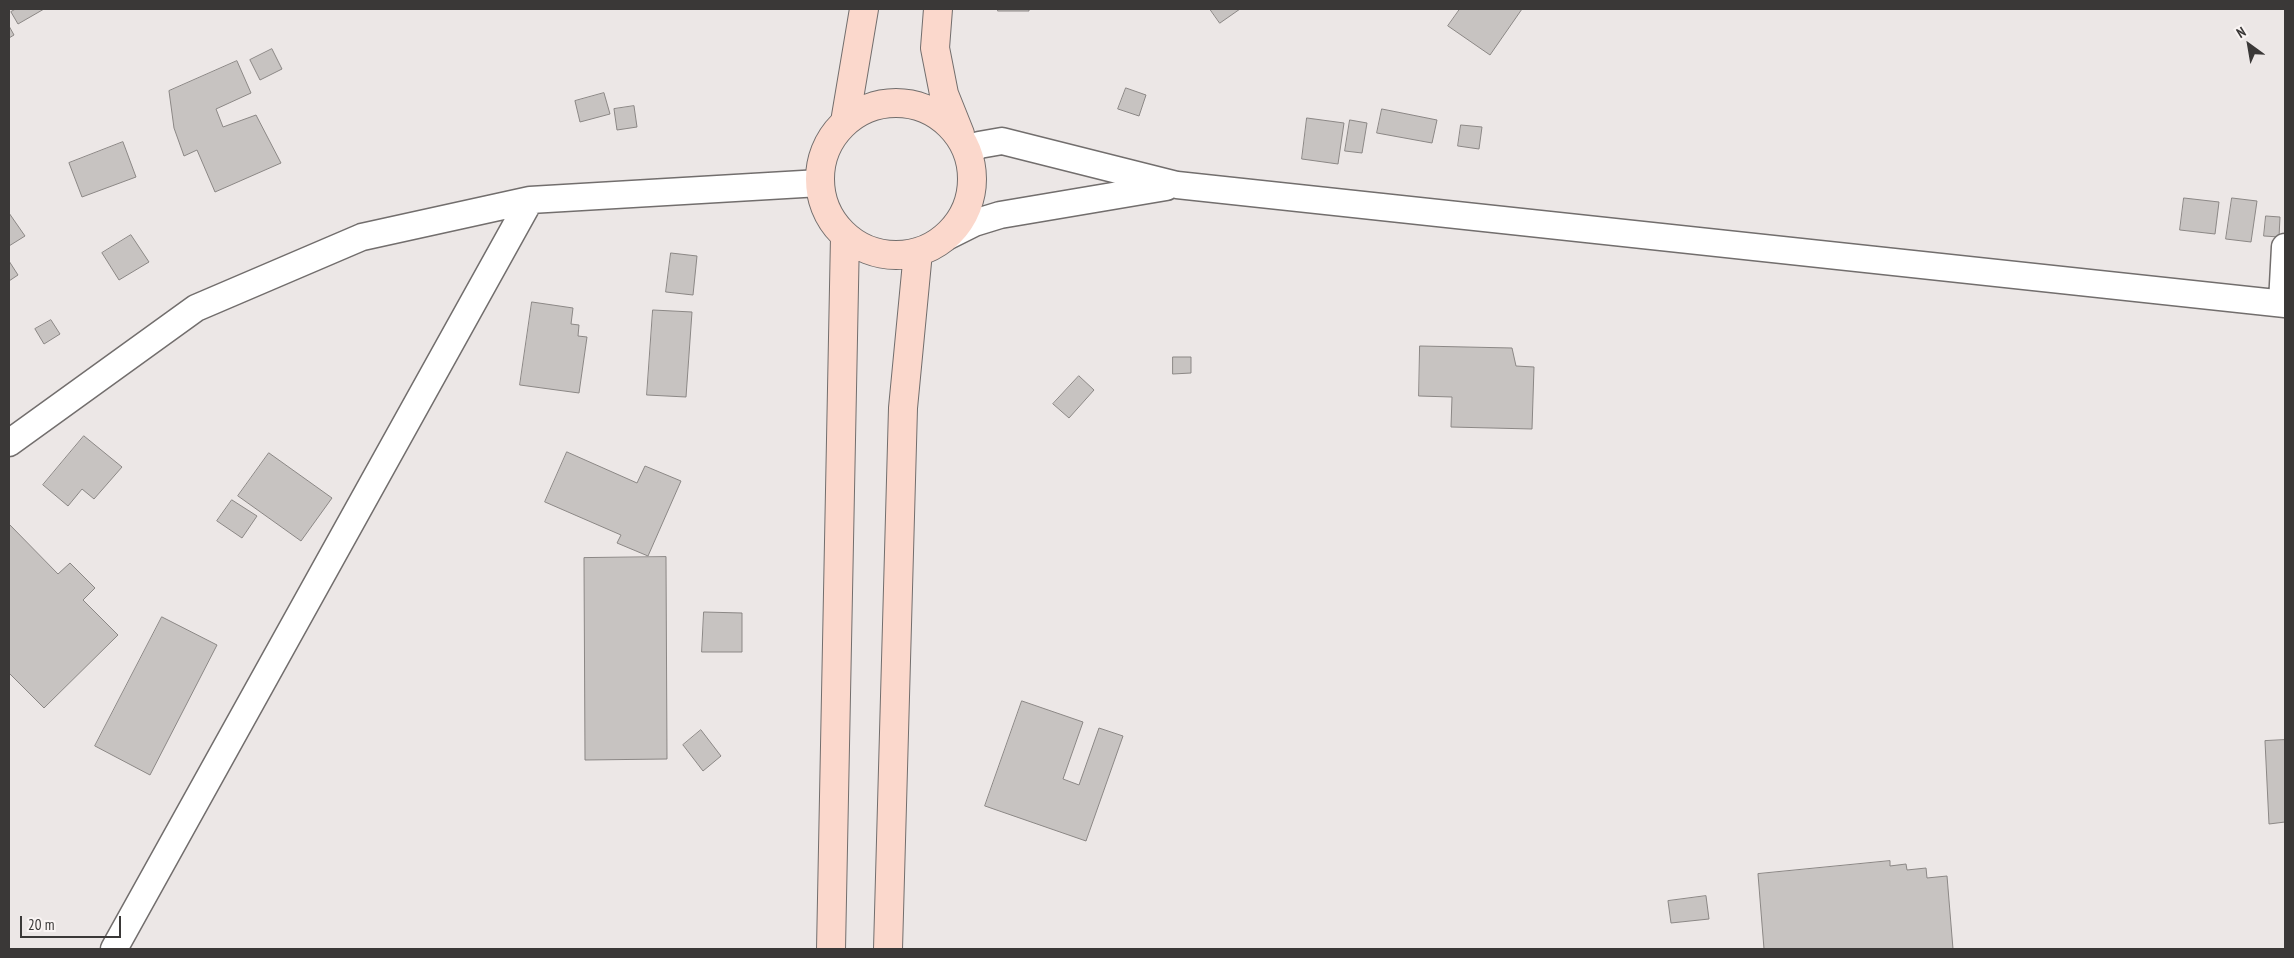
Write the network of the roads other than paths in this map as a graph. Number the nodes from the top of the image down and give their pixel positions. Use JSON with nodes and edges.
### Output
{"nodes":[{"id":1,"x":864,"y":9,"type":"edge"},
{"id":2,"x":938,"y":9,"type":"edge"},
{"id":3,"x":845,"y":122,"type":"junction"},
{"id":4,"x":965,"y":147,"type":"junction"},
{"id":5,"x":820,"y":184,"type":"junction"},
{"id":6,"x":1177,"y":185,"type":"junction"},
{"id":7,"x":530,"y":200,"type":"junction"},
{"id":8,"x":845,"y":236,"type":"junction"},
{"id":9,"x":946,"y":236,"type":"junction"},
{"id":10,"x":2285,"y":247,"type":"edge"},
{"id":11,"x":918,"y":252,"type":"junction"},
{"id":12,"x":2284,"y":304,"type":"edge"},
{"id":13,"x":9,"y":443,"type":"edge"},
{"id":14,"x":114,"y":949,"type":"edge"},
{"id":15,"x":831,"y":949,"type":"edge"},
{"id":16,"x":888,"y":949,"type":"edge"}],
"edges":[{"from":1,"to":3,"type":"main road"},
{"from":2,"to":4,"type":"main road"},
{"from":3,"to":4,"type":"main road"},
{"from":3,"to":5,"type":"main road"},
{"from":4,"to":6,"type":"street"},
{"from":4,"to":9,"type":"main road"},
{"from":5,"to":7,"type":"street"},
{"from":5,"to":8,"type":"main road"},
{"from":6,"to":9,"type":"street"},
{"from":6,"to":12,"type":"street"},
{"from":7,"to":13,"type":"street"},
{"from":7,"to":14,"type":"street"},
{"from":8,"to":11,"type":"main road"},
{"from":8,"to":15,"type":"main road"},
{"from":9,"to":11,"type":"main road"},
{"from":10,"to":12,"type":"street"},
{"from":11,"to":16,"type":"main road"}]}
